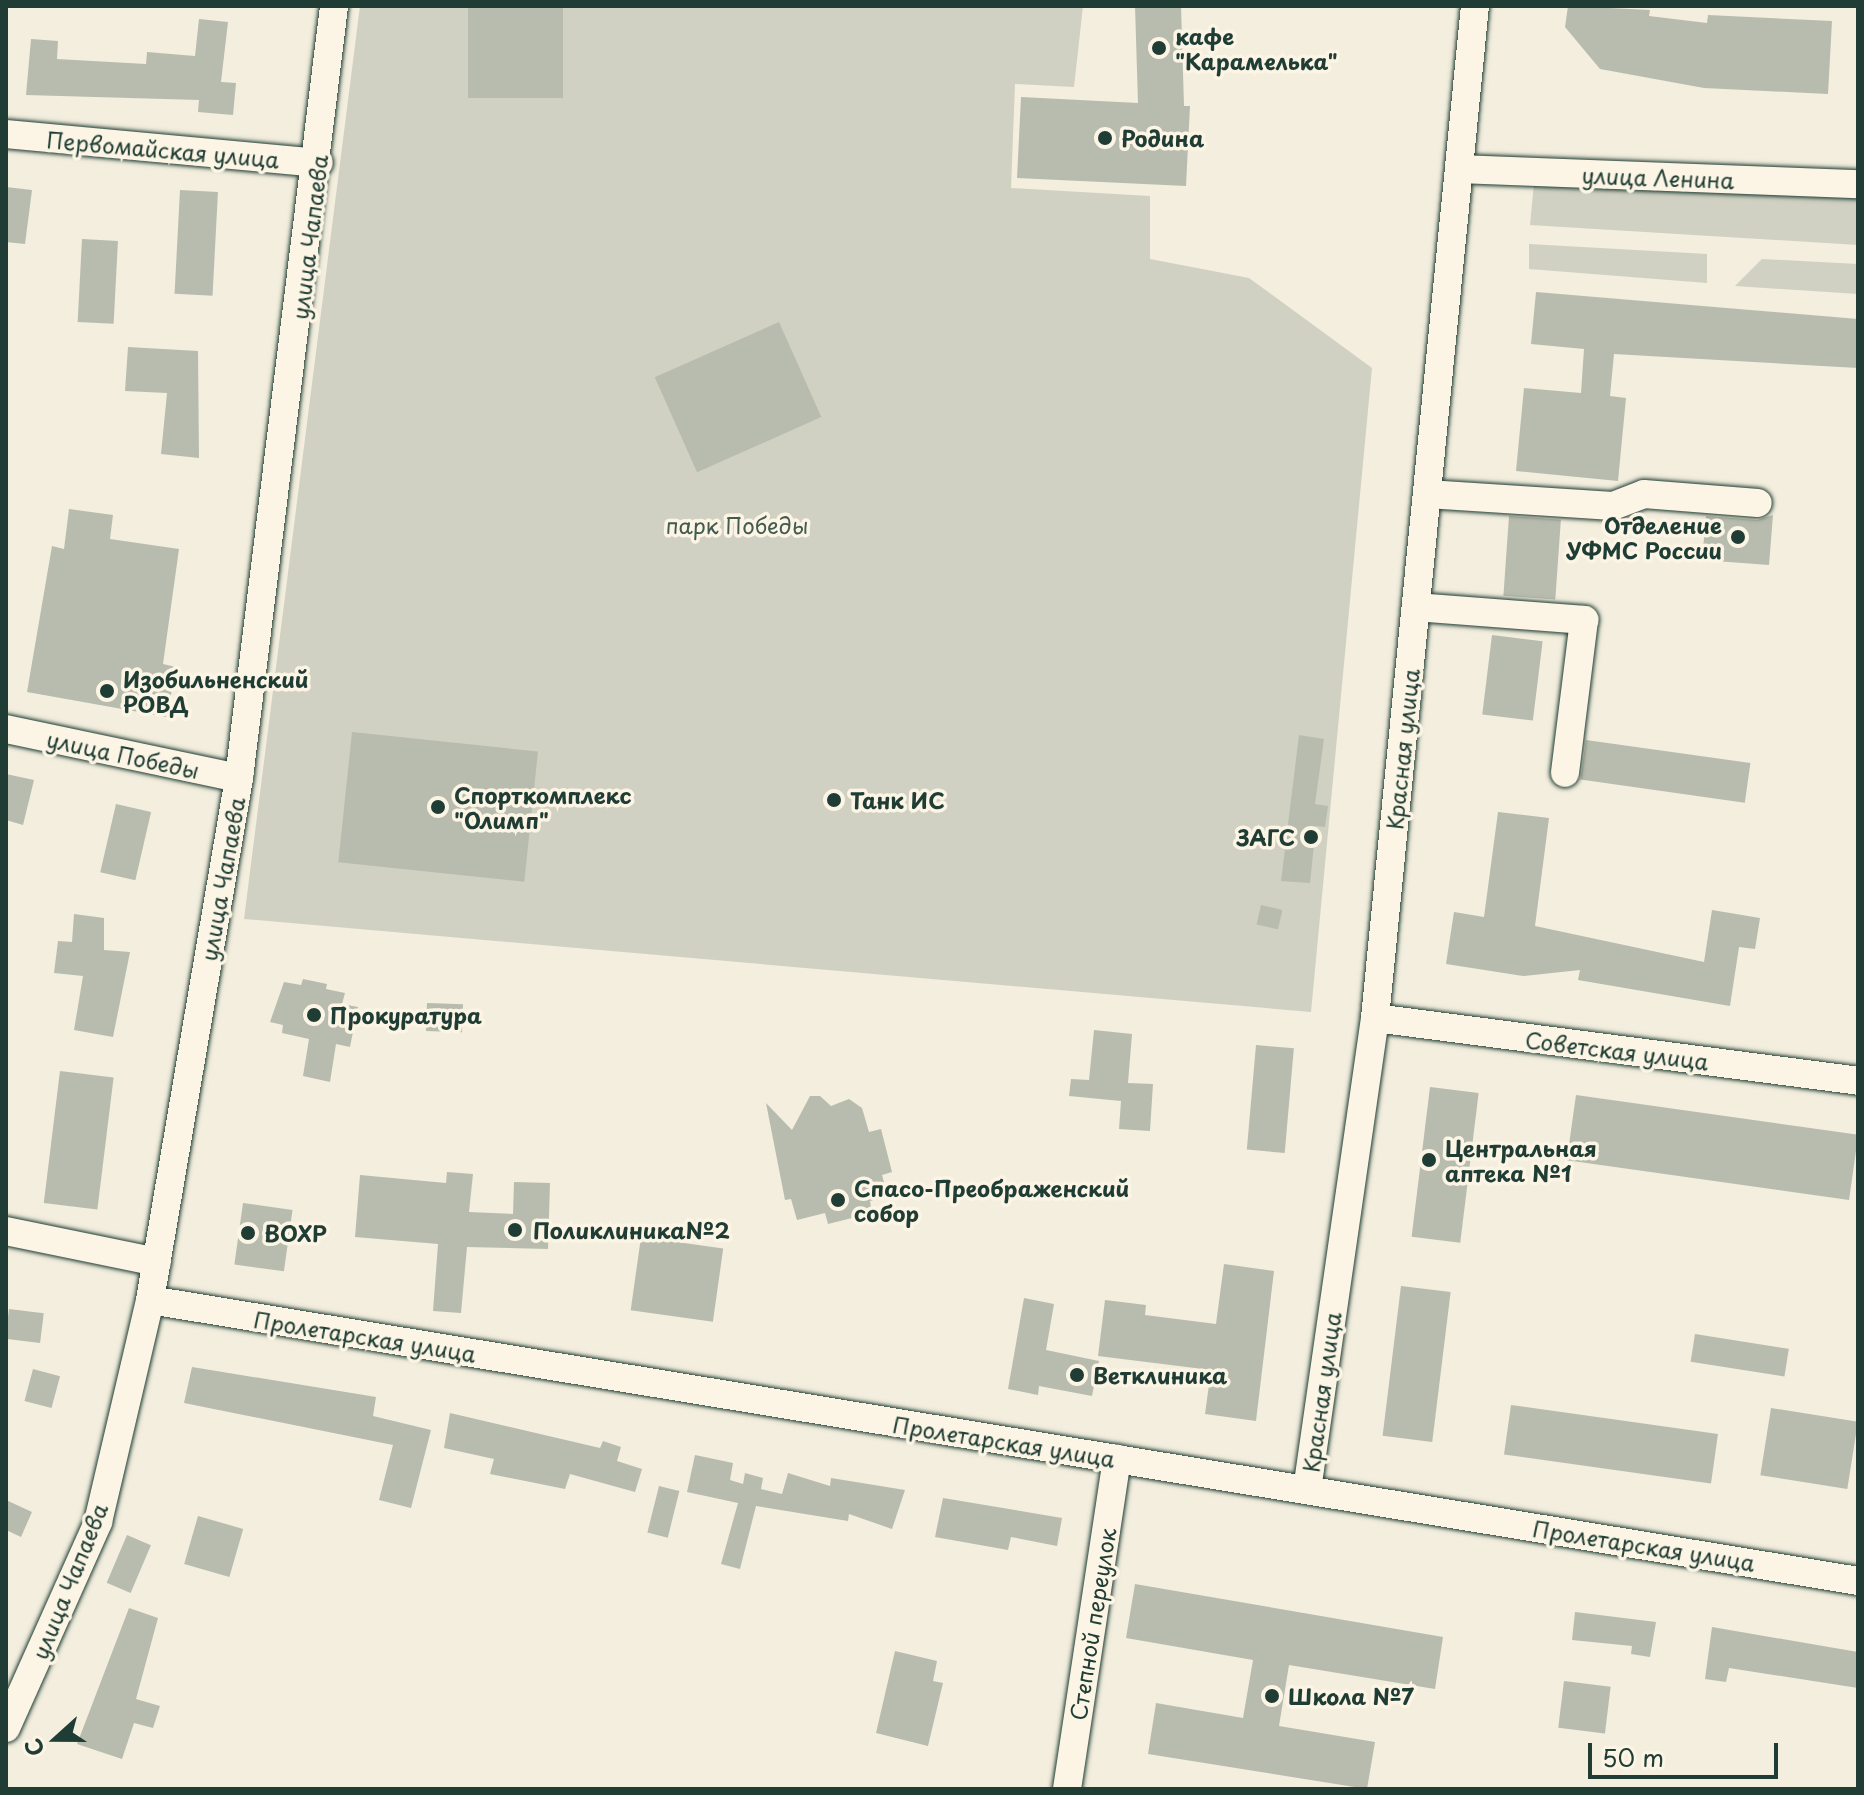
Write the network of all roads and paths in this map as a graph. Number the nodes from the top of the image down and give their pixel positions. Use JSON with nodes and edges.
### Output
{"nodes":[{"id":1,"x":334,"y":6,"type":"edge"},
{"id":2,"x":1475,"y":6,"type":"edge"},
{"id":3,"x":6,"y":134,"type":"edge"},
{"id":4,"x":319,"y":163,"type":"junction"},
{"id":5,"x":1459,"y":169,"type":"junction"},
{"id":6,"x":1858,"y":184,"type":"edge"},
{"id":7,"x":1427,"y":494,"type":"junction"},
{"id":8,"x":1758,"y":503,"type":"dead end"},
{"id":9,"x":1416,"y":607,"type":"junction"},
{"id":10,"x":6,"y":729,"type":"edge"},
{"id":11,"x":1565,"y":773,"type":"dead end"},
{"id":12,"x":239,"y":778,"type":"junction"},
{"id":13,"x":1375,"y":1018,"type":"junction"},
{"id":14,"x":1858,"y":1081,"type":"edge"},
{"id":15,"x":6,"y":1231,"type":"edge"},
{"id":16,"x":157,"y":1262,"type":"junction"},
{"id":17,"x":150,"y":1300,"type":"junction"},
{"id":18,"x":1117,"y":1459,"type":"junction"},
{"id":19,"x":1307,"y":1490,"type":"junction"},
{"id":20,"x":1858,"y":1581,"type":"edge"},
{"id":21,"x":6,"y":1728,"type":"edge"},
{"id":22,"x":1067,"y":1789,"type":"edge"}],
"edges":[{"from":1,"to":4,"type":"street","name":"улица Чапаева"},
{"from":2,"to":5,"type":"street","name":"Красная улица"},
{"from":3,"to":4,"type":"street","name":"Первомайская улица"},
{"from":4,"to":12,"type":"street","name":"улица Чапаева"},
{"from":5,"to":6,"type":"street","name":"улица Ленина"},
{"from":5,"to":7,"type":"street","name":"Красная улица"},
{"from":7,"to":8,"type":"street"},
{"from":7,"to":9,"type":"street","name":"Красная улица"},
{"from":9,"to":11,"type":"street"},
{"from":9,"to":13,"type":"street","name":"Красная улица"},
{"from":10,"to":12,"type":"street","name":"улица Победы"},
{"from":12,"to":16,"type":"street","name":"улица Чапаева"},
{"from":13,"to":14,"type":"street","name":"Советская улица"},
{"from":13,"to":19,"type":"street","name":"Красная улица"},
{"from":15,"to":16,"type":"street"},
{"from":16,"to":17,"type":"street","name":"улица Чапаева"},
{"from":17,"to":18,"type":"street","name":"Пролетарская улица"},
{"from":17,"to":21,"type":"street","name":"улица Чапаева"},
{"from":18,"to":19,"type":"street","name":"Пролетарская улица"},
{"from":18,"to":22,"type":"street","name":"Степной переулок"},
{"from":19,"to":20,"type":"street","name":"Пролетарская улица"}]}
